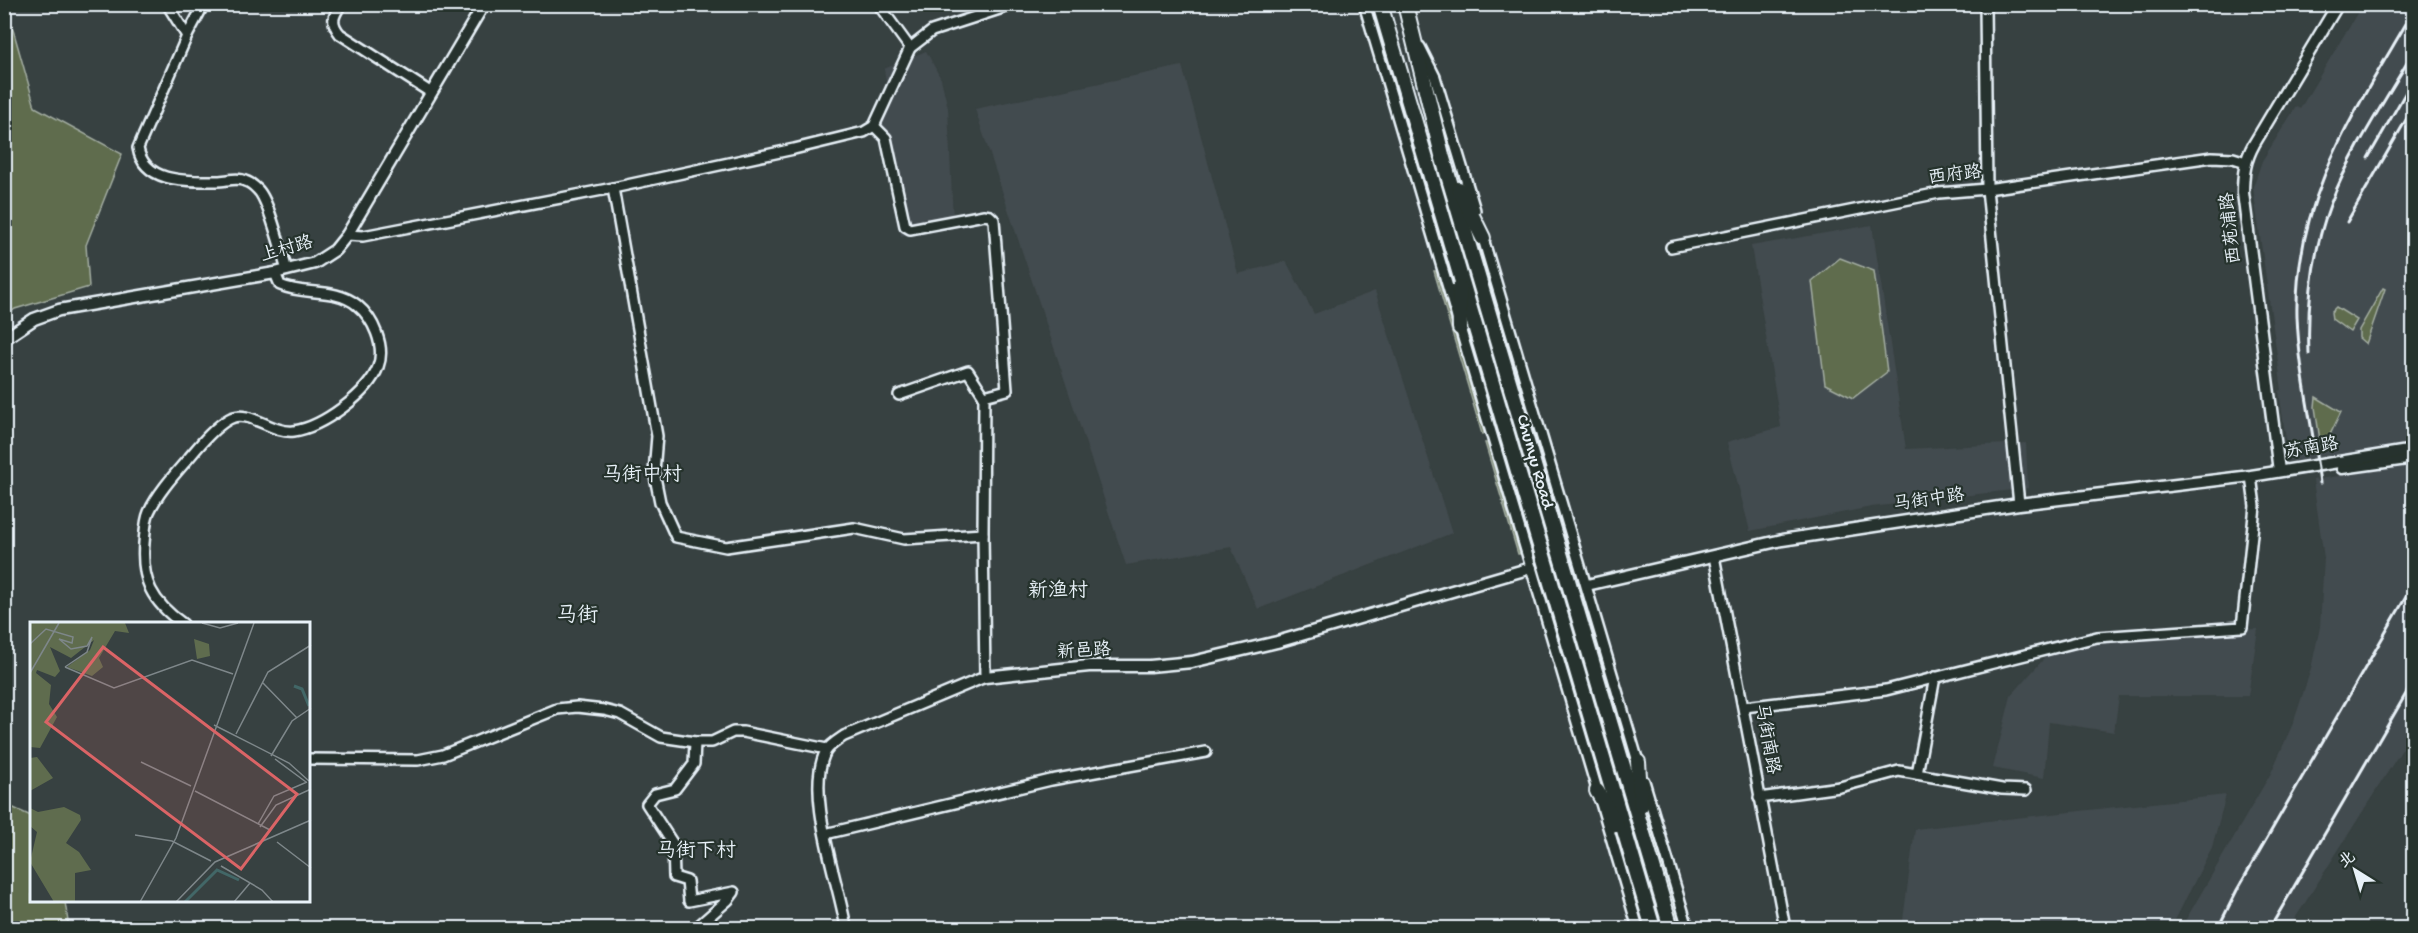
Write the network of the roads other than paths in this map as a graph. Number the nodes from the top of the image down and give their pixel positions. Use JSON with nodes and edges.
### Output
{"nodes":[{"id":1,"x":167,"y":4,"type":"edge"},
{"id":2,"x":204,"y":4,"type":"edge"},
{"id":3,"x":341,"y":4,"type":"edge"},
{"id":4,"x":484,"y":4,"type":"edge"},
{"id":5,"x":878,"y":4,"type":"edge"},
{"id":6,"x":1015,"y":4,"type":"edge"},
{"id":7,"x":1364,"y":4,"type":"edge"},
{"id":8,"x":1380,"y":4,"type":"edge"},
{"id":9,"x":1405,"y":4,"type":"edge"},
{"id":10,"x":1985,"y":4,"type":"edge"},
{"id":11,"x":2338,"y":4,"type":"edge"},
{"id":12,"x":1411,"y":28,"type":"junction"},
{"id":13,"x":187,"y":36,"type":"junction"},
{"id":14,"x":910,"y":48,"type":"junction"},
{"id":15,"x":430,"y":92,"type":"junction"},
{"id":16,"x":874,"y":126,"type":"junction"},
{"id":17,"x":1442,"y":155,"type":"junction"},
{"id":18,"x":2246,"y":162,"type":"junction"},
{"id":19,"x":613,"y":188,"type":"junction"},
{"id":20,"x":1987,"y":189,"type":"junction"},
{"id":21,"x":346,"y":235,"type":"junction"},
{"id":22,"x":1483,"y":238,"type":"junction"},
{"id":23,"x":1671,"y":247,"type":"dead end"},
{"id":24,"x":287,"y":270,"type":"junction"},
{"id":25,"x":1458,"y":271,"type":"junction"},
{"id":26,"x":275,"y":273,"type":"junction"},
{"id":27,"x":1460,"y":328,"type":"junction"},
{"id":28,"x":4,"y":339,"type":"edge"},
{"id":29,"x":899,"y":395,"type":"dead end"},
{"id":30,"x":984,"y":396,"type":"junction"},
{"id":31,"x":2414,"y":450,"type":"edge"},
{"id":32,"x":2414,"y":458,"type":"edge"},
{"id":33,"x":2279,"y":471,"type":"junction"},
{"id":34,"x":2251,"y":476,"type":"junction"},
{"id":35,"x":2019,"y":504,"type":"junction"},
{"id":36,"x":983,"y":534,"type":"junction"},
{"id":37,"x":1714,"y":556,"type":"junction"},
{"id":38,"x":1531,"y":568,"type":"junction"},
{"id":39,"x":1587,"y":585,"type":"junction"},
{"id":40,"x":180,"y":622,"type":"edge"},
{"id":41,"x":985,"y":677,"type":"junction"},
{"id":42,"x":1935,"y":677,"type":"junction"},
{"id":43,"x":1744,"y":707,"type":"junction"},
{"id":44,"x":695,"y":742,"type":"junction"},
{"id":45,"x":827,"y":749,"type":"junction"},
{"id":46,"x":1206,"y":752,"type":"dead end"},
{"id":47,"x":310,"y":759,"type":"edge"},
{"id":48,"x":1638,"y":762,"type":"junction"},
{"id":49,"x":1917,"y":774,"type":"junction"},
{"id":50,"x":2026,"y":790,"type":"dead end"},
{"id":51,"x":1596,"y":791,"type":"junction"},
{"id":52,"x":1760,"y":798,"type":"junction"},
{"id":53,"x":1643,"y":832,"type":"junction"},
{"id":54,"x":825,"y":834,"type":"junction"},
{"id":55,"x":1628,"y":842,"type":"junction"},
{"id":56,"x":1651,"y":924,"type":"edge"},
{"id":57,"x":696,"y":928,"type":"edge"},
{"id":58,"x":846,"y":928,"type":"edge"},
{"id":59,"x":1638,"y":928,"type":"edge"},
{"id":60,"x":1671,"y":928,"type":"edge"},
{"id":61,"x":1688,"y":928,"type":"edge"},
{"id":62,"x":1785,"y":928,"type":"edge"}],
"edges":[{"from":1,"to":13,"type":"street"},
{"from":2,"to":13,"type":"street"},
{"from":3,"to":15,"type":"street"},
{"from":4,"to":15,"type":"street","name":"上村路"},
{"from":5,"to":14,"type":"street"},
{"from":6,"to":14,"type":"street"},
{"from":7,"to":27,"type":"street"},
{"from":8,"to":25,"type":"main road","name":"Chunyu Road"},
{"from":9,"to":12,"type":"main road","name":"Chunyu Road"},
{"from":10,"to":20,"type":"street"},
{"from":11,"to":18,"type":"street","name":"西苑浦路"},
{"from":12,"to":17,"type":"main road","name":"Chunyu Road"},
{"from":12,"to":22,"type":"street"},
{"from":13,"to":24,"type":"street"},
{"from":14,"to":16,"type":"street"},
{"from":15,"to":21,"type":"street","name":"上村路"},
{"from":16,"to":19,"type":"street"},
{"from":16,"to":30,"type":"street"},
{"from":17,"to":22,"type":"main road"},
{"from":17,"to":53,"type":"main road","name":"Chunyu Road"},
{"from":18,"to":20,"type":"street","name":"西府路"},
{"from":18,"to":33,"type":"street","name":"西苑浦路"},
{"from":19,"to":21,"type":"street"},
{"from":19,"to":36,"type":"street"},
{"from":20,"to":23,"type":"street","name":"西府路"},
{"from":20,"to":35,"type":"street"},
{"from":21,"to":24,"type":"street","name":"上村路"},
{"from":22,"to":39,"type":"street"},
{"from":24,"to":26,"type":"street","name":"上村路"},
{"from":25,"to":27,"type":"main road"},
{"from":25,"to":55,"type":"main road","name":"Chunyu Road"},
{"from":26,"to":28,"type":"street","name":"上村路"},
{"from":26,"to":40,"type":"street"},
{"from":27,"to":38,"type":"street"},
{"from":29,"to":30,"type":"street"},
{"from":30,"to":36,"type":"street"},
{"from":31,"to":33,"type":"street","name":"苏南路"},
{"from":32,"to":33,"type":"street","name":"苏南路"},
{"from":33,"to":34,"type":"street","name":"马街中路"},
{"from":34,"to":35,"type":"street","name":"马街中路"},
{"from":34,"to":42,"type":"street"},
{"from":35,"to":37,"type":"street","name":"马街中路"},
{"from":36,"to":41,"type":"street"},
{"from":37,"to":39,"type":"street","name":"马街中路"},
{"from":37,"to":43,"type":"street","name":"马街南路"},
{"from":38,"to":41,"type":"street","name":"新邑路"},
{"from":38,"to":51,"type":"street"},
{"from":39,"to":48,"type":"street"},
{"from":41,"to":45,"type":"street","name":"新邑路"},
{"from":42,"to":43,"type":"street"},
{"from":42,"to":49,"type":"street"},
{"from":43,"to":52,"type":"street","name":"马街南路"},
{"from":44,"to":45,"type":"street"},
{"from":44,"to":47,"type":"street"},
{"from":44,"to":57,"type":"street"},
{"from":45,"to":54,"type":"street"},
{"from":46,"to":54,"type":"street"},
{"from":48,"to":53,"type":"main road"},
{"from":48,"to":61,"type":"street"},
{"from":49,"to":50,"type":"street"},
{"from":49,"to":52,"type":"street"},
{"from":51,"to":55,"type":"main road"},
{"from":51,"to":59,"type":"street"},
{"from":52,"to":62,"type":"street","name":"马街南路"},
{"from":53,"to":60,"type":"main road","name":"Chunyu Road"},
{"from":54,"to":58,"type":"street"},
{"from":55,"to":56,"type":"main road","name":"Chunyu Road"}]}
